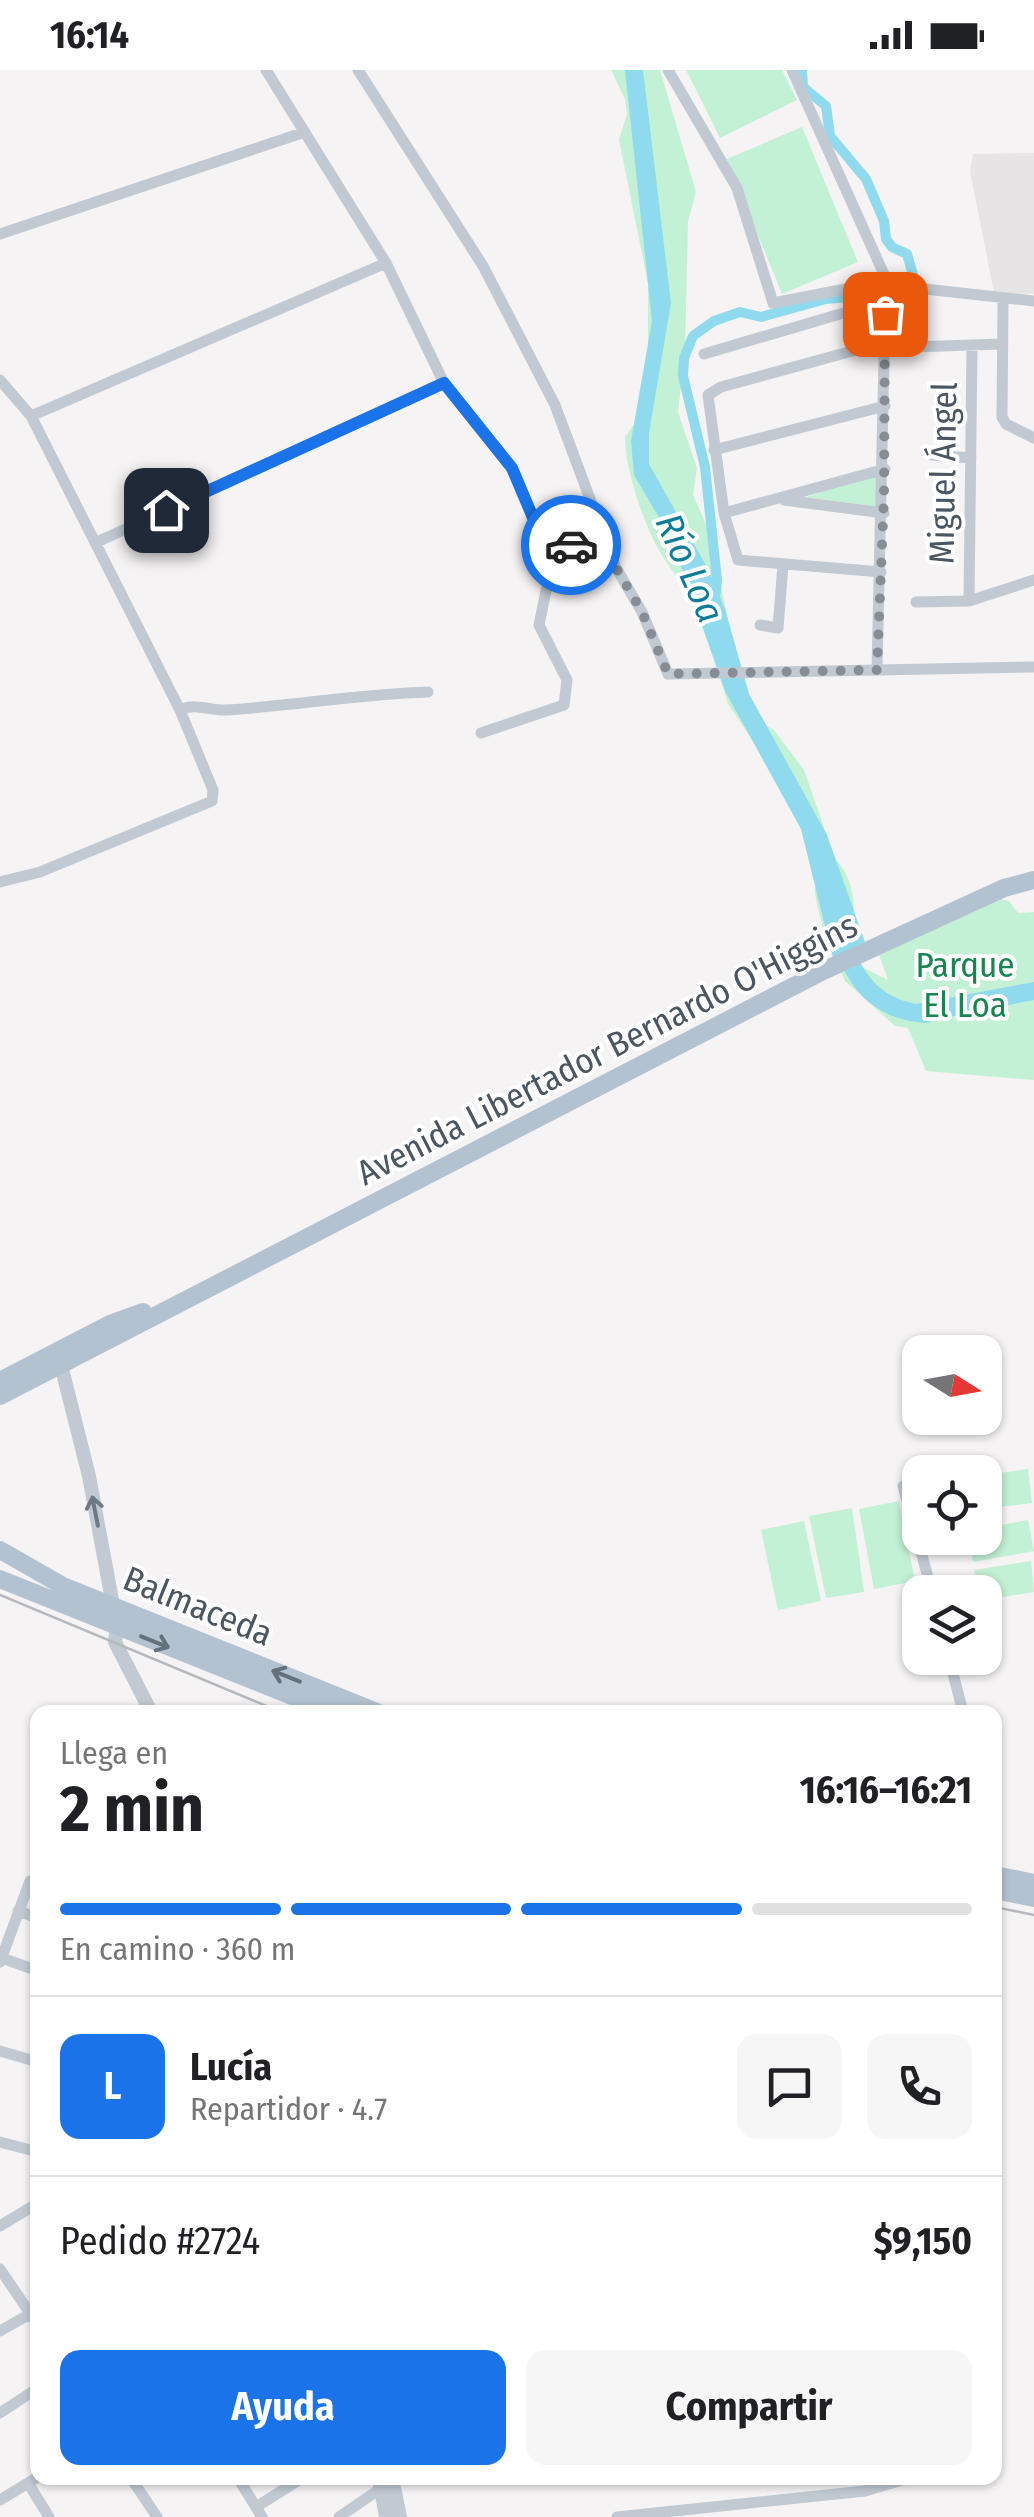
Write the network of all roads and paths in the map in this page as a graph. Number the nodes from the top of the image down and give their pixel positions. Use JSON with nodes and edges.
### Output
{"nodes":[{"id":1,"x":266,"y":70,"type":"edge"},
{"id":2,"x":358,"y":70,"type":"edge"},
{"id":3,"x":668,"y":70,"type":"edge"},
{"id":4,"x":792,"y":70,"type":"edge"},
{"id":5,"x":306,"y":132,"type":"junction"},
{"id":6,"x":0,"y":234,"type":"edge"},
{"id":7,"x":386,"y":263,"type":"junction"},
{"id":8,"x":887,"y":281,"type":"junction"},
{"id":9,"x":1034,"y":301,"type":"edge"},
{"id":10,"x":1002,"y":302,"type":"dead end"},
{"id":11,"x":886,"y":308,"type":"junction"},
{"id":12,"x":885,"y":342,"type":"junction"},
{"id":13,"x":1002,"y":344,"type":"junction"},
{"id":14,"x":972,"y":346,"type":"junction"},
{"id":15,"x":912,"y":347,"type":"dead end"},
{"id":16,"x":704,"y":354,"type":"dead end"},
{"id":17,"x":0,"y":380,"type":"edge"},
{"id":18,"x":444,"y":383,"type":"junction"},
{"id":19,"x":885,"y":406,"type":"junction"},
{"id":20,"x":32,"y":416,"type":"junction"},
{"id":21,"x":1034,"y":438,"type":"edge"},
{"id":22,"x":714,"y":450,"type":"junction"},
{"id":23,"x":932,"y":455,"type":"dead end"},
{"id":24,"x":972,"y":458,"type":"junction"},
{"id":25,"x":885,"y":469,"type":"junction"},
{"id":26,"x":778,"y":500,"type":"junction"},
{"id":27,"x":724,"y":513,"type":"junction"},
{"id":28,"x":884,"y":513,"type":"junction"},
{"id":29,"x":534,"y":520,"type":"junction"},
{"id":30,"x":97,"y":542,"type":"junction"},
{"id":31,"x":615,"y":566,"type":"junction"},
{"id":32,"x":783,"y":566,"type":"junction"},
{"id":33,"x":881,"y":572,"type":"junction"},
{"id":34,"x":1034,"y":580,"type":"edge"},
{"id":35,"x":969,"y":601,"type":"junction"},
{"id":36,"x":916,"y":602,"type":"dead end"},
{"id":37,"x":760,"y":625,"type":"dead end"},
{"id":38,"x":1034,"y":668,"type":"edge"},
{"id":39,"x":877,"y":670,"type":"junction"},
{"id":40,"x":428,"y":692,"type":"dead end"},
{"id":41,"x":180,"y":710,"type":"junction"},
{"id":42,"x":480,"y":733,"type":"dead end"},
{"id":43,"x":1034,"y":880,"type":"edge"},
{"id":44,"x":0,"y":882,"type":"edge"},
{"id":45,"x":214,"y":1286,"type":"junction"},
{"id":46,"x":62,"y":1365,"type":"junction"},
{"id":47,"x":1,"y":1384,"type":"edge"},
{"id":48,"x":0,"y":1550,"type":"edge"},
{"id":49,"x":0,"y":1578,"type":"edge"},
{"id":50,"x":113,"y":1606,"type":"junction"},
{"id":51,"x":117,"y":1627,"type":"junction"},
{"id":52,"x":953,"y":1675,"type":"edge"},
{"id":53,"x":147,"y":1705,"type":"edge"},
{"id":54,"x":314,"y":1705,"type":"edge"},
{"id":55,"x":360,"y":1705,"type":"edge"},
{"id":56,"x":961,"y":1705,"type":"edge"},
{"id":57,"x":1002,"y":1876,"type":"edge"},
{"id":58,"x":30,"y":1880,"type":"dead end"},
{"id":59,"x":1034,"y":1882,"type":"edge"},
{"id":60,"x":1002,"y":1891,"type":"edge"},
{"id":61,"x":1034,"y":1898,"type":"edge"},
{"id":62,"x":18,"y":1911,"type":"junction"},
{"id":63,"x":30,"y":1915,"type":"edge"},
{"id":64,"x":0,"y":1920,"type":"edge"},
{"id":65,"x":13,"y":1924,"type":"junction"},
{"id":66,"x":1,"y":1960,"type":"edge"},
{"id":67,"x":30,"y":1969,"type":"edge"},
{"id":68,"x":0,"y":2051,"type":"edge"},
{"id":69,"x":30,"y":2060,"type":"edge"},
{"id":70,"x":0,"y":2142,"type":"edge"},
{"id":71,"x":30,"y":2150,"type":"edge"},
{"id":72,"x":30,"y":2208,"type":"edge"},
{"id":73,"x":0,"y":2226,"type":"edge"},
{"id":74,"x":0,"y":2269,"type":"edge"},
{"id":75,"x":30,"y":2313,"type":"edge"},
{"id":76,"x":30,"y":2320,"type":"edge"},
{"id":77,"x":0,"y":2331,"type":"edge"},
{"id":78,"x":30,"y":2393,"type":"edge"},
{"id":79,"x":0,"y":2413,"type":"edge"},
{"id":80,"x":30,"y":2482,"type":"edge"},
{"id":81,"x":35,"y":2485,"type":"edge"},
{"id":82,"x":136,"y":2485,"type":"edge"},
{"id":83,"x":242,"y":2485,"type":"edge"},
{"id":84,"x":293,"y":2485,"type":"edge"},
{"id":85,"x":377,"y":2485,"type":"edge"},
{"id":86,"x":379,"y":2485,"type":"edge"},
{"id":87,"x":393,"y":2485,"type":"edge"},
{"id":88,"x":885,"y":2485,"type":"edge"},
{"id":89,"x":0,"y":2500,"type":"edge"},
{"id":90,"x":259,"y":2512,"type":"edge"},
{"id":91,"x":49,"y":2517,"type":"edge"},
{"id":92,"x":157,"y":2517,"type":"edge"},
{"id":93,"x":339,"y":2517,"type":"edge"},
{"id":94,"x":386,"y":2517,"type":"edge"},
{"id":95,"x":400,"y":2517,"type":"edge"},
{"id":96,"x":617,"y":2517,"type":"edge"}],
"edges":[{"from":1,"to":5,"type":"street"},
{"from":2,"to":31,"type":"street"},
{"from":3,"to":8,"type":"street"},
{"from":4,"to":8,"type":"street"},
{"from":5,"to":6,"type":"street"},
{"from":5,"to":7,"type":"street"},
{"from":7,"to":18,"type":"street"},
{"from":7,"to":20,"type":"street"},
{"from":8,"to":11,"type":"street"},
{"from":9,"to":11,"type":"street"},
{"from":10,"to":13,"type":"street"},
{"from":11,"to":12,"type":"street"},
{"from":11,"to":16,"type":"street"},
{"from":12,"to":19,"type":"street"},
{"from":12,"to":22,"type":"street"},
{"from":13,"to":14,"type":"street"},
{"from":13,"to":21,"type":"street"},
{"from":14,"to":15,"type":"street"},
{"from":14,"to":24,"type":"street","name":"Miguel Ángel"},
{"from":17,"to":20,"type":"street"},
{"from":18,"to":29,"type":"street"},
{"from":18,"to":30,"type":"street"},
{"from":19,"to":22,"type":"street"},
{"from":19,"to":25,"type":"street"},
{"from":20,"to":30,"type":"street"},
{"from":22,"to":27,"type":"street"},
{"from":23,"to":24,"type":"street"},
{"from":24,"to":35,"type":"street","name":"Miguel Ángel"},
{"from":25,"to":26,"type":"street"},
{"from":25,"to":28,"type":"street"},
{"from":26,"to":27,"type":"street"},
{"from":26,"to":28,"type":"street"},
{"from":27,"to":32,"type":"street"},
{"from":28,"to":33,"type":"street"},
{"from":29,"to":31,"type":"street"},
{"from":29,"to":42,"type":"street"},
{"from":30,"to":41,"type":"street"},
{"from":31,"to":39,"type":"street"},
{"from":32,"to":33,"type":"street"},
{"from":32,"to":37,"type":"street"},
{"from":33,"to":39,"type":"street"},
{"from":34,"to":35,"type":"street"},
{"from":35,"to":36,"type":"street"},
{"from":38,"to":39,"type":"street"},
{"from":40,"to":41,"type":"street"},
{"from":41,"to":44,"type":"street"},
{"from":43,"to":45,"type":"main road","name":"Avenida Libertador Bernardo O'Higgins"},
{"from":45,"to":46,"type":"main road","name":"Avenida Libertador Bernardo O'Higgins"},
{"from":45,"to":47,"type":"main road","name":"Avenida Libertador Bernardo O'Higgins"},
{"from":46,"to":47,"type":"main road","name":"Avenida Libertador Bernardo O'Higgins"},
{"from":50,"to":46,"type":"street","one_way":true},
{"from":48,"to":50,"type":"main road","name":"Balmaceda"},
{"from":49,"to":51,"type":"main road","name":"Balmaceda"},
{"from":50,"to":51,"type":"street"},
{"from":55,"to":50,"type":"main road","name":"Balmaceda","one_way":true},
{"from":51,"to":53,"type":"street"},
{"from":51,"to":54,"type":"main road","name":"Balmaceda","one_way":true},
{"from":52,"to":56,"type":"street"},
{"from":57,"to":59,"type":"main road"},
{"from":58,"to":62,"type":"street"},
{"from":60,"to":61,"type":"main road"},
{"from":62,"to":63,"type":"street"},
{"from":62,"to":65,"type":"street"},
{"from":64,"to":65,"type":"street"},
{"from":65,"to":66,"type":"street"},
{"from":66,"to":67,"type":"street"},
{"from":68,"to":69,"type":"street"},
{"from":70,"to":71,"type":"street"},
{"from":72,"to":73,"type":"street"},
{"from":74,"to":75,"type":"street"},
{"from":76,"to":77,"type":"street"},
{"from":78,"to":79,"type":"street"},
{"from":80,"to":89,"type":"street"},
{"from":81,"to":91,"type":"street"},
{"from":82,"to":92,"type":"street"},
{"from":83,"to":90,"type":"street"},
{"from":84,"to":90,"type":"street"},
{"from":85,"to":93,"type":"street"},
{"from":86,"to":94,"type":"street"},
{"from":87,"to":95,"type":"street"},
{"from":88,"to":96,"type":"street"}]}
